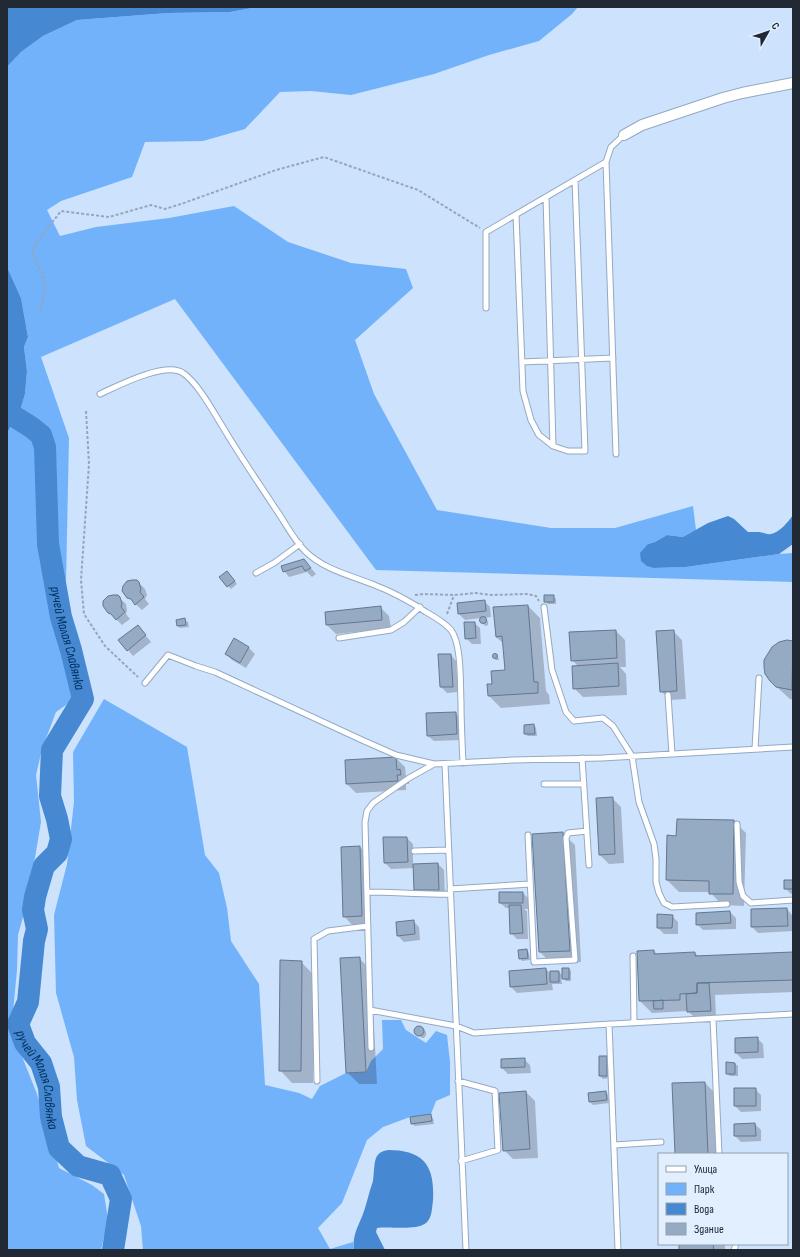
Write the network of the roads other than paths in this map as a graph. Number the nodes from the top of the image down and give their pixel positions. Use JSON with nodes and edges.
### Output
{"nodes":[{"id":1,"x":793,"y":83,"type":"edge"},
{"id":2,"x":624,"y":135,"type":"joint"},
{"id":3,"x":606,"y":162,"type":"junction"},
{"id":4,"x":575,"y":180,"type":"junction"},
{"id":5,"x":546,"y":197,"type":"junction"},
{"id":6,"x":516,"y":215,"type":"junction"},
{"id":7,"x":486,"y":308,"type":"dead end"},
{"id":8,"x":613,"y":358,"type":"junction"},
{"id":9,"x":582,"y":359,"type":"junction"},
{"id":10,"x":551,"y":361,"type":"junction"},
{"id":11,"x":522,"y":362,"type":"junction"},
{"id":12,"x":100,"y":394,"type":"dead end"},
{"id":13,"x":553,"y":446,"type":"junction"},
{"id":14,"x":616,"y":454,"type":"dead end"},
{"id":15,"x":300,"y":544,"type":"junction"},
{"id":16,"x":256,"y":573,"type":"dead end"},
{"id":17,"x":420,"y":607,"type":"junction"},
{"id":18,"x":544,"y":607,"type":"road end"},
{"id":19,"x":338,"y":638,"type":"dead end"},
{"id":20,"x":759,"y":678,"type":"dead end"},
{"id":21,"x":145,"y":683,"type":"road end"},
{"id":22,"x":668,"y":695,"type":"dead end"},
{"id":23,"x":793,"y":748,"type":"edge"},
{"id":24,"x":755,"y":749,"type":"junction"},
{"id":25,"x":672,"y":754,"type":"junction"},
{"id":26,"x":632,"y":756,"type":"junction"},
{"id":27,"x":582,"y":758,"type":"junction"},
{"id":28,"x":463,"y":763,"type":"junction"},
{"id":29,"x":434,"y":764,"type":"junction"},
{"id":30,"x":445,"y":764,"type":"junction"},
{"id":31,"x":544,"y":784,"type":"dead end"},
{"id":32,"x":584,"y":784,"type":"junction"},
{"id":33,"x":737,"y":824,"type":"dead end"},
{"id":34,"x":588,"y":831,"type":"junction"},
{"id":35,"x":528,"y":835,"type":"dead end"},
{"id":36,"x":448,"y":850,"type":"junction"},
{"id":37,"x":414,"y":851,"type":"dead end"},
{"id":38,"x":589,"y":865,"type":"dead end"},
{"id":39,"x":530,"y":884,"type":"junction"},
{"id":40,"x":450,"y":891,"type":"junction"},
{"id":41,"x":367,"y":892,"type":"junction"},
{"id":42,"x":793,"y":900,"type":"edge"},
{"id":43,"x":727,"y":904,"type":"dead end"},
{"id":44,"x":368,"y":926,"type":"junction"},
{"id":45,"x":633,"y":956,"type":"dead end"},
{"id":46,"x":370,"y":1010,"type":"junction"},
{"id":47,"x":793,"y":1014,"type":"edge"},
{"id":48,"x":713,"y":1018,"type":"junction"},
{"id":49,"x":634,"y":1023,"type":"junction"},
{"id":50,"x":609,"y":1024,"type":"junction"},
{"id":51,"x":456,"y":1026,"type":"junction"},
{"id":52,"x":371,"y":1048,"type":"dead end"},
{"id":53,"x":317,"y":1081,"type":"dead end"},
{"id":54,"x":458,"y":1081,"type":"junction"},
{"id":55,"x":661,"y":1142,"type":"dead end"},
{"id":56,"x":614,"y":1145,"type":"junction"},
{"id":57,"x":719,"y":1153,"type":"edge"},
{"id":58,"x":461,"y":1161,"type":"junction"},
{"id":59,"x":466,"y":1250,"type":"edge"},
{"id":60,"x":618,"y":1250,"type":"edge"}],
"edges":[{"from":1,"to":2,"type":"street"},
{"from":2,"to":3,"type":"lane"},
{"from":3,"to":4,"type":"lane"},
{"from":3,"to":8,"type":"lane"},
{"from":4,"to":5,"type":"lane"},
{"from":4,"to":9,"type":"lane"},
{"from":5,"to":6,"type":"lane"},
{"from":5,"to":10,"type":"lane"},
{"from":6,"to":7,"type":"lane"},
{"from":6,"to":11,"type":"lane"},
{"from":8,"to":9,"type":"lane"},
{"from":8,"to":14,"type":"lane"},
{"from":9,"to":10,"type":"lane"},
{"from":9,"to":13,"type":"lane"},
{"from":10,"to":11,"type":"lane"},
{"from":10,"to":13,"type":"lane"},
{"from":11,"to":13,"type":"lane"},
{"from":12,"to":15,"type":"lane"},
{"from":15,"to":16,"type":"lane"},
{"from":15,"to":17,"type":"lane"},
{"from":17,"to":19,"type":"lane"},
{"from":17,"to":28,"type":"lane"},
{"from":18,"to":26,"type":"lane"},
{"from":20,"to":24,"type":"lane"},
{"from":21,"to":29,"type":"lane"},
{"from":22,"to":25,"type":"lane"},
{"from":23,"to":24,"type":"lane"},
{"from":24,"to":25,"type":"lane"},
{"from":25,"to":26,"type":"lane"},
{"from":26,"to":27,"type":"lane"},
{"from":26,"to":43,"type":"lane"},
{"from":27,"to":28,"type":"lane"},
{"from":27,"to":32,"type":"lane"},
{"from":28,"to":30,"type":"lane"},
{"from":29,"to":30,"type":"lane"},
{"from":29,"to":41,"type":"lane"},
{"from":30,"to":36,"type":"lane"},
{"from":31,"to":32,"type":"lane"},
{"from":32,"to":34,"type":"lane"},
{"from":33,"to":42,"type":"lane"},
{"from":34,"to":38,"type":"lane"},
{"from":34,"to":39,"type":"lane"},
{"from":35,"to":39,"type":"lane"},
{"from":36,"to":37,"type":"lane"},
{"from":36,"to":40,"type":"lane"},
{"from":39,"to":40,"type":"lane"},
{"from":40,"to":41,"type":"lane"},
{"from":40,"to":51,"type":"lane"},
{"from":41,"to":44,"type":"lane"},
{"from":44,"to":46,"type":"lane"},
{"from":44,"to":53,"type":"lane"},
{"from":45,"to":49,"type":"lane"},
{"from":46,"to":51,"type":"lane"},
{"from":46,"to":52,"type":"lane"},
{"from":47,"to":48,"type":"lane"},
{"from":48,"to":49,"type":"lane"},
{"from":48,"to":57,"type":"lane"},
{"from":49,"to":50,"type":"lane"},
{"from":50,"to":51,"type":"lane"},
{"from":50,"to":56,"type":"lane"},
{"from":51,"to":54,"type":"lane"},
{"from":54,"to":58,"type":"lane"},
{"from":54,"to":58,"type":"lane"},
{"from":55,"to":56,"type":"lane"},
{"from":56,"to":60,"type":"lane"},
{"from":58,"to":59,"type":"lane"}]}
